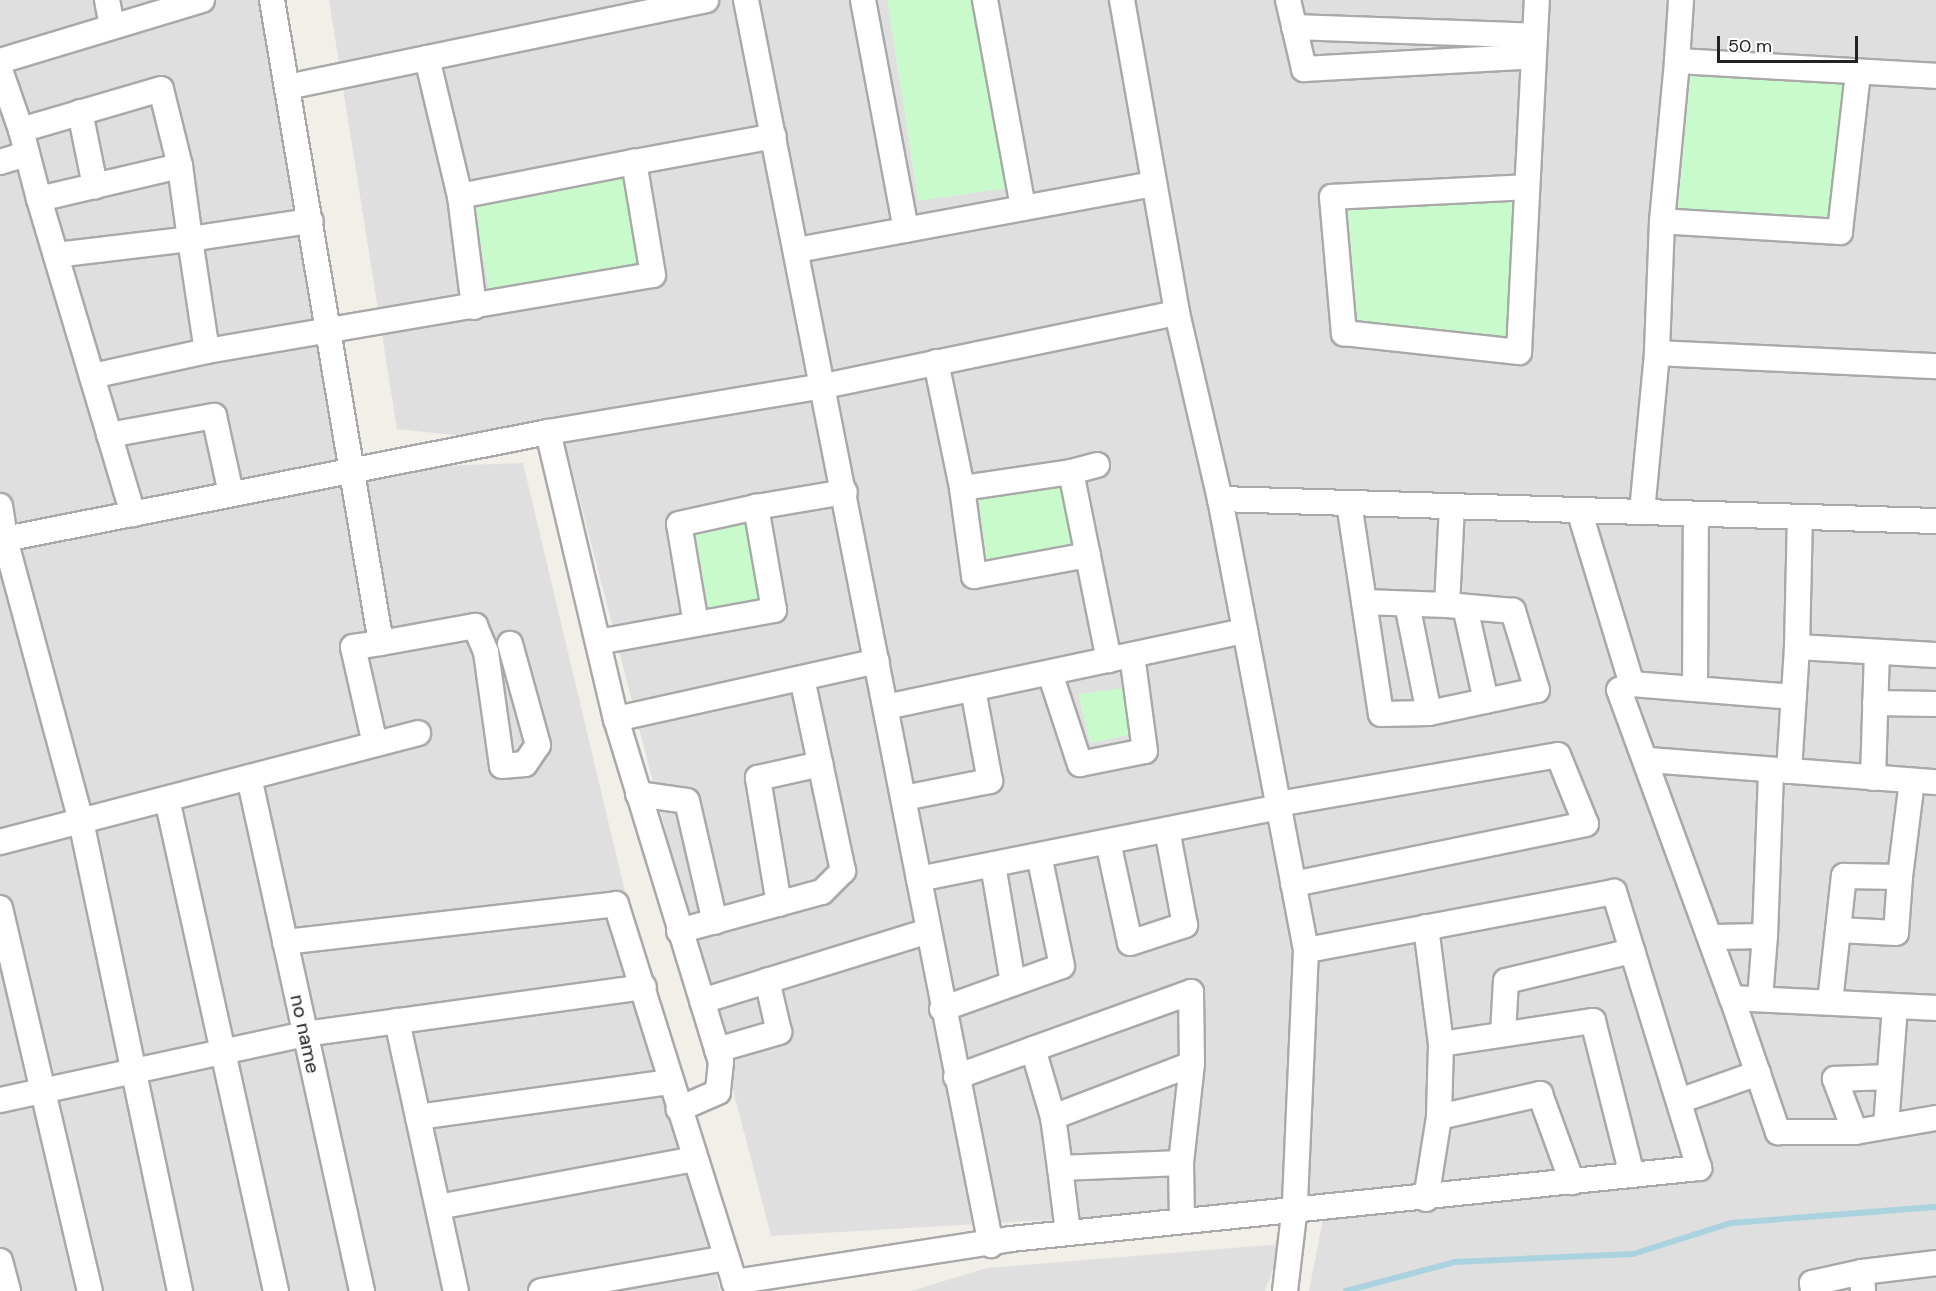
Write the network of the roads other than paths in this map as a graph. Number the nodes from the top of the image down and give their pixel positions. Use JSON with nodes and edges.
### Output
{"nodes":[{"id":1,"x":107,"y":0,"type":"edge"},
{"id":2,"x":202,"y":0,"type":"edge"},
{"id":3,"x":272,"y":0,"type":"edge"},
{"id":4,"x":706,"y":0,"type":"edge"},
{"id":5,"x":746,"y":0,"type":"edge"},
{"id":6,"x":863,"y":0,"type":"edge"},
{"id":7,"x":985,"y":0,"type":"edge"},
{"id":8,"x":1122,"y":0,"type":"edge"},
{"id":9,"x":1288,"y":0,"type":"edge"},
{"id":10,"x":1537,"y":0,"type":"edge"},
{"id":11,"x":1681,"y":0,"type":"edge"},
{"id":12,"x":112,"y":26,"type":"junction"},
{"id":13,"x":1294,"y":27,"type":"junction"},
{"id":14,"x":1535,"y":46,"type":"junction"},
{"id":15,"x":428,"y":58,"type":"junction"},
{"id":16,"x":0,"y":61,"type":"edge"},
{"id":17,"x":1677,"y":61,"type":"junction"},
{"id":18,"x":0,"y":70,"type":"edge"},
{"id":19,"x":1858,"y":73,"type":"junction"},
{"id":20,"x":1936,"y":76,"type":"edge"},
{"id":21,"x":287,"y":87,"type":"junction"},
{"id":22,"x":80,"y":112,"type":"junction"},
{"id":23,"x":21,"y":130,"type":"junction"},
{"id":24,"x":774,"y":135,"type":"junction"},
{"id":25,"x":27,"y":154,"type":"junction"},
{"id":26,"x":0,"y":162,"type":"edge"},
{"id":27,"x":634,"y":162,"type":"junction"},
{"id":28,"x":180,"y":166,"type":"junction"},
{"id":29,"x":1154,"y":184,"type":"junction"},
{"id":30,"x":95,"y":186,"type":"junction"},
{"id":31,"x":1527,"y":188,"type":"junction"},
{"id":32,"x":460,"y":196,"type":"junction"},
{"id":33,"x":39,"y":199,"type":"junction"},
{"id":34,"x":1023,"y":208,"type":"junction"},
{"id":35,"x":311,"y":221,"type":"junction"},
{"id":36,"x":1662,"y":221,"type":"junction"},
{"id":37,"x":906,"y":230,"type":"junction"},
{"id":38,"x":190,"y":239,"type":"junction"},
{"id":39,"x":797,"y":250,"type":"junction"},
{"id":40,"x":56,"y":255,"type":"junction"},
{"id":41,"x":474,"y":307,"type":"junction"},
{"id":42,"x":1177,"y":313,"type":"junction"},
{"id":43,"x":330,"y":332,"type":"junction"},
{"id":44,"x":207,"y":351,"type":"junction"},
{"id":45,"x":1657,"y":353,"type":"junction"},
{"id":46,"x":936,"y":362,"type":"junction"},
{"id":47,"x":1936,"y":366,"type":"edge"},
{"id":48,"x":92,"y":376,"type":"junction"},
{"id":49,"x":825,"y":386,"type":"junction"},
{"id":50,"x":548,"y":432,"type":"junction"},
{"id":51,"x":110,"y":435,"type":"junction"},
{"id":52,"x":1097,"y":465,"type":"dead end"},
{"id":53,"x":354,"y":469,"type":"junction"},
{"id":54,"x":1071,"y":472,"type":"junction"},
{"id":55,"x":962,"y":488,"type":"junction"},
{"id":56,"x":845,"y":492,"type":"junction"},
{"id":57,"x":231,"y":494,"type":"junction"},
{"id":58,"x":1220,"y":500,"type":"junction"},
{"id":59,"x":1349,"y":504,"type":"junction"},
{"id":60,"x":0,"y":506,"type":"edge"},
{"id":61,"x":756,"y":507,"type":"junction"},
{"id":62,"x":1452,"y":507,"type":"junction"},
{"id":63,"x":1579,"y":510,"type":"junction"},
{"id":64,"x":1642,"y":512,"type":"junction"},
{"id":65,"x":133,"y":514,"type":"junction"},
{"id":66,"x":1696,"y":514,"type":"junction"},
{"id":67,"x":1800,"y":517,"type":"junction"},
{"id":68,"x":1936,"y":521,"type":"edge"},
{"id":69,"x":5,"y":540,"type":"junction"},
{"id":70,"x":1088,"y":555,"type":"junction"},
{"id":71,"x":1364,"y":602,"type":"junction"},
{"id":72,"x":1407,"y":604,"type":"junction"},
{"id":73,"x":1456,"y":606,"type":"junction"},
{"id":74,"x":696,"y":624,"type":"junction"},
{"id":75,"x":1245,"y":631,"type":"junction"},
{"id":76,"x":598,"y":642,"type":"junction"},
{"id":77,"x":381,"y":643,"type":"junction"},
{"id":78,"x":510,"y":644,"type":"dead end"},
{"id":79,"x":1797,"y":647,"type":"junction"},
{"id":80,"x":1877,"y":652,"type":"junction"},
{"id":81,"x":1936,"y":655,"type":"edge"},
{"id":82,"x":1120,"y":658,"type":"junction"},
{"id":83,"x":878,"y":661,"type":"junction"},
{"id":84,"x":1050,"y":673,"type":"junction"},
{"id":85,"x":802,"y":678,"type":"junction"},
{"id":86,"x":1632,"y":684,"type":"junction"},
{"id":87,"x":973,"y":689,"type":"junction"},
{"id":88,"x":1695,"y":689,"type":"junction"},
{"id":89,"x":1794,"y":697,"type":"junction"},
{"id":90,"x":1486,"y":701,"type":"junction"},
{"id":91,"x":1875,"y":703,"type":"junction"},
{"id":92,"x":1936,"y":704,"type":"edge"},
{"id":93,"x":886,"y":707,"type":"junction"},
{"id":94,"x":1429,"y":713,"type":"junction"},
{"id":95,"x":616,"y":719,"type":"junction"},
{"id":96,"x":418,"y":733,"type":"dead end"},
{"id":97,"x":375,"y":744,"type":"junction"},
{"id":98,"x":1648,"y":760,"type":"junction"},
{"id":99,"x":820,"y":764,"type":"junction"},
{"id":100,"x":1780,"y":770,"type":"junction"},
{"id":101,"x":249,"y":777,"type":"junction"},
{"id":102,"x":1873,"y":778,"type":"junction"},
{"id":103,"x":1912,"y":781,"type":"junction"},
{"id":104,"x":1936,"y":782,"type":"edge"},
{"id":105,"x":638,"y":794,"type":"junction"},
{"id":106,"x":904,"y":798,"type":"junction"},
{"id":107,"x":168,"y":799,"type":"junction"},
{"id":108,"x":1279,"y":806,"type":"junction"},
{"id":109,"x":81,"y":821,"type":"junction"},
{"id":110,"x":1167,"y":830,"type":"junction"},
{"id":111,"x":0,"y":842,"type":"edge"},
{"id":112,"x":1108,"y":842,"type":"junction"},
{"id":113,"x":1040,"y":855,"type":"junction"},
{"id":114,"x":993,"y":865,"type":"junction"},
{"id":115,"x":1900,"y":877,"type":"junction"},
{"id":116,"x":919,"y":879,"type":"junction"},
{"id":117,"x":1293,"y":884,"type":"junction"},
{"id":118,"x":779,"y":904,"type":"junction"},
{"id":119,"x":0,"y":908,"type":"edge"},
{"id":120,"x":715,"y":922,"type":"junction"},
{"id":121,"x":1426,"y":927,"type":"junction"},
{"id":122,"x":1838,"y":930,"type":"junction"},
{"id":123,"x":928,"y":931,"type":"junction"},
{"id":124,"x":679,"y":932,"type":"junction"},
{"id":125,"x":1765,"y":936,"type":"junction"},
{"id":126,"x":1714,"y":937,"type":"junction"},
{"id":127,"x":285,"y":942,"type":"junction"},
{"id":128,"x":1306,"y":950,"type":"junction"},
{"id":129,"x":1632,"y":951,"type":"junction"},
{"id":130,"x":767,"y":981,"type":"junction"},
{"id":131,"x":1013,"y":983,"type":"junction"},
{"id":132,"x":644,"y":987,"type":"junction"},
{"id":133,"x":1732,"y":998,"type":"junction"},
{"id":134,"x":1760,"y":998,"type":"junction"},
{"id":135,"x":702,"y":1001,"type":"junction"},
{"id":136,"x":1830,"y":1002,"type":"junction"},
{"id":137,"x":1895,"y":1006,"type":"junction"},
{"id":138,"x":1936,"y":1008,"type":"edge"},
{"id":139,"x":942,"y":1009,"type":"junction"},
{"id":140,"x":397,"y":1021,"type":"junction"},
{"id":141,"x":305,"y":1034,"type":"junction"},
{"id":142,"x":1503,"y":1034,"type":"junction"},
{"id":143,"x":1441,"y":1044,"type":"junction"},
{"id":144,"x":1033,"y":1049,"type":"junction"},
{"id":145,"x":717,"y":1050,"type":"junction"},
{"id":146,"x":223,"y":1051,"type":"junction"},
{"id":147,"x":1192,"y":1064,"type":"junction"},
{"id":148,"x":133,"y":1071,"type":"junction"},
{"id":149,"x":1758,"y":1073,"type":"junction"},
{"id":150,"x":956,"y":1077,"type":"junction"},
{"id":151,"x":1889,"y":1077,"type":"junction"},
{"id":152,"x":670,"y":1082,"type":"junction"},
{"id":153,"x":46,"y":1090,"type":"junction"},
{"id":154,"x":0,"y":1100,"type":"edge"},
{"id":155,"x":1679,"y":1101,"type":"junction"},
{"id":156,"x":679,"y":1109,"type":"junction"},
{"id":157,"x":418,"y":1117,"type":"junction"},
{"id":158,"x":1053,"y":1117,"type":"junction"},
{"id":159,"x":1439,"y":1117,"type":"junction"},
{"id":160,"x":1936,"y":1118,"type":"edge"},
{"id":161,"x":1886,"y":1126,"type":"junction"},
{"id":162,"x":1855,"y":1132,"type":"junction"},
{"id":163,"x":695,"y":1159,"type":"junction"},
{"id":164,"x":1181,"y":1163,"type":"junction"},
{"id":165,"x":1060,"y":1168,"type":"junction"},
{"id":166,"x":1632,"y":1175,"type":"junction"},
{"id":167,"x":1572,"y":1182,"type":"junction"},
{"id":168,"x":1426,"y":1199,"type":"junction"},
{"id":169,"x":1295,"y":1206,"type":"junction"},
{"id":170,"x":438,"y":1207,"type":"junction"},
{"id":171,"x":1182,"y":1219,"type":"junction"},
{"id":172,"x":1068,"y":1232,"type":"junction"},
{"id":173,"x":991,"y":1245,"type":"junction"},
{"id":174,"x":726,"y":1258,"type":"junction"},
{"id":175,"x":0,"y":1261,"type":"edge"},
{"id":176,"x":1936,"y":1263,"type":"edge"},
{"id":177,"x":1863,"y":1281,"type":"edge"},
{"id":178,"x":735,"y":1286,"type":"edge"},
{"id":179,"x":8,"y":1291,"type":"edge"},
{"id":180,"x":90,"y":1291,"type":"edge"},
{"id":181,"x":180,"y":1291,"type":"edge"},
{"id":182,"x":276,"y":1291,"type":"edge"},
{"id":183,"x":362,"y":1291,"type":"edge"},
{"id":184,"x":456,"y":1291,"type":"edge"},
{"id":185,"x":541,"y":1291,"type":"edge"},
{"id":186,"x":1286,"y":1291,"type":"edge"},
{"id":187,"x":1813,"y":1291,"type":"edge"}],
"edges":[{"from":1,"to":12,"type":"street"},
{"from":2,"to":12,"type":"street"},
{"from":3,"to":21,"type":"street"},
{"from":4,"to":15,"type":"street"},
{"from":5,"to":24,"type":"street"},
{"from":6,"to":37,"type":"street"},
{"from":7,"to":34,"type":"street"},
{"from":8,"to":29,"type":"street"},
{"from":9,"to":13,"type":"street"},
{"from":10,"to":14,"type":"street"},
{"from":11,"to":17,"type":"street"},
{"from":12,"to":16,"type":"street"},
{"from":13,"to":14,"type":"street"},
{"from":13,"to":14,"type":"street"},
{"from":14,"to":31,"type":"street"},
{"from":15,"to":21,"type":"street"},
{"from":15,"to":32,"type":"street"},
{"from":17,"to":19,"type":"street"},
{"from":17,"to":36,"type":"street"},
{"from":18,"to":23,"type":"street"},
{"from":19,"to":20,"type":"street"},
{"from":19,"to":36,"type":"street"},
{"from":21,"to":35,"type":"street"},
{"from":22,"to":23,"type":"street"},
{"from":22,"to":28,"type":"street"},
{"from":22,"to":30,"type":"street"},
{"from":23,"to":25,"type":"street"},
{"from":24,"to":27,"type":"street"},
{"from":24,"to":39,"type":"street"},
{"from":25,"to":26,"type":"street"},
{"from":25,"to":33,"type":"street"},
{"from":27,"to":32,"type":"street"},
{"from":27,"to":41,"type":"street"},
{"from":28,"to":30,"type":"street"},
{"from":28,"to":38,"type":"street"},
{"from":29,"to":34,"type":"street"},
{"from":29,"to":42,"type":"street"},
{"from":30,"to":33,"type":"street"},
{"from":31,"to":31,"type":"street"},
{"from":32,"to":41,"type":"street"},
{"from":33,"to":40,"type":"street"},
{"from":34,"to":37,"type":"street"},
{"from":35,"to":38,"type":"street"},
{"from":35,"to":43,"type":"street"},
{"from":36,"to":45,"type":"street"},
{"from":37,"to":39,"type":"street"},
{"from":38,"to":40,"type":"street"},
{"from":38,"to":44,"type":"street"},
{"from":39,"to":49,"type":"street"},
{"from":40,"to":48,"type":"street"},
{"from":41,"to":43,"type":"street"},
{"from":42,"to":46,"type":"street"},
{"from":42,"to":58,"type":"street"},
{"from":43,"to":44,"type":"street"},
{"from":43,"to":53,"type":"street"},
{"from":44,"to":48,"type":"street"},
{"from":45,"to":47,"type":"street"},
{"from":45,"to":64,"type":"street"},
{"from":46,"to":49,"type":"street"},
{"from":46,"to":55,"type":"street"},
{"from":48,"to":51,"type":"street"},
{"from":49,"to":50,"type":"street"},
{"from":49,"to":56,"type":"street"},
{"from":50,"to":53,"type":"street"},
{"from":50,"to":76,"type":"street"},
{"from":51,"to":57,"type":"street"},
{"from":51,"to":65,"type":"street"},
{"from":52,"to":54,"type":"street"},
{"from":53,"to":57,"type":"street"},
{"from":53,"to":77,"type":"street"},
{"from":54,"to":55,"type":"street"},
{"from":54,"to":70,"type":"street"},
{"from":55,"to":70,"type":"street"},
{"from":56,"to":61,"type":"street"},
{"from":56,"to":83,"type":"street"},
{"from":57,"to":65,"type":"street"},
{"from":58,"to":59,"type":"street"},
{"from":58,"to":75,"type":"street"},
{"from":59,"to":62,"type":"street"},
{"from":59,"to":71,"type":"street"},
{"from":60,"to":69,"type":"street"},
{"from":61,"to":74,"type":"street"},
{"from":61,"to":74,"type":"street"},
{"from":62,"to":63,"type":"street"},
{"from":62,"to":73,"type":"street"},
{"from":63,"to":64,"type":"street"},
{"from":63,"to":86,"type":"street"},
{"from":64,"to":66,"type":"street"},
{"from":65,"to":69,"type":"street"},
{"from":66,"to":67,"type":"street"},
{"from":66,"to":88,"type":"street"},
{"from":67,"to":68,"type":"street"},
{"from":67,"to":79,"type":"street"},
{"from":69,"to":109,"type":"street"},
{"from":70,"to":82,"type":"street"},
{"from":71,"to":72,"type":"street"},
{"from":71,"to":94,"type":"street"},
{"from":72,"to":73,"type":"street"},
{"from":72,"to":94,"type":"street"},
{"from":73,"to":90,"type":"street"},
{"from":73,"to":90,"type":"street"},
{"from":74,"to":76,"type":"street"},
{"from":75,"to":82,"type":"street"},
{"from":75,"to":108,"type":"street"},
{"from":76,"to":95,"type":"street"},
{"from":77,"to":78,"type":"street"},
{"from":77,"to":97,"type":"street"},
{"from":79,"to":80,"type":"street"},
{"from":79,"to":89,"type":"street"},
{"from":80,"to":81,"type":"street"},
{"from":80,"to":91,"type":"street"},
{"from":82,"to":84,"type":"street"},
{"from":82,"to":84,"type":"street"},
{"from":83,"to":85,"type":"street"},
{"from":83,"to":93,"type":"street"},
{"from":84,"to":87,"type":"street"},
{"from":85,"to":95,"type":"street"},
{"from":85,"to":99,"type":"street"},
{"from":86,"to":88,"type":"street"},
{"from":86,"to":98,"type":"street"},
{"from":87,"to":93,"type":"street"},
{"from":87,"to":106,"type":"street"},
{"from":88,"to":89,"type":"street"},
{"from":89,"to":100,"type":"street"},
{"from":90,"to":94,"type":"street"},
{"from":91,"to":92,"type":"street"},
{"from":91,"to":102,"type":"street"},
{"from":93,"to":106,"type":"street"},
{"from":95,"to":105,"type":"street"},
{"from":96,"to":97,"type":"street"},
{"from":97,"to":101,"type":"street"},
{"from":98,"to":100,"type":"street"},
{"from":98,"to":126,"type":"street"},
{"from":99,"to":118,"type":"street"},
{"from":99,"to":118,"type":"street"},
{"from":100,"to":102,"type":"street"},
{"from":100,"to":125,"type":"street"},
{"from":101,"to":107,"type":"street"},
{"from":101,"to":127,"type":"street","name":"no name"},
{"from":102,"to":103,"type":"street"},
{"from":103,"to":104,"type":"street"},
{"from":103,"to":115,"type":"street"},
{"from":105,"to":120,"type":"street"},
{"from":105,"to":124,"type":"street"},
{"from":106,"to":116,"type":"street"},
{"from":107,"to":109,"type":"street"},
{"from":107,"to":146,"type":"street"},
{"from":108,"to":110,"type":"street"},
{"from":108,"to":117,"type":"street"},
{"from":108,"to":117,"type":"street"},
{"from":109,"to":111,"type":"street"},
{"from":109,"to":148,"type":"street"},
{"from":110,"to":112,"type":"street"},
{"from":110,"to":112,"type":"street"},
{"from":112,"to":113,"type":"street"},
{"from":113,"to":114,"type":"street"},
{"from":113,"to":131,"type":"street"},
{"from":114,"to":116,"type":"street"},
{"from":114,"to":131,"type":"street"},
{"from":115,"to":122,"type":"street"},
{"from":115,"to":122,"type":"street"},
{"from":116,"to":123,"type":"street"},
{"from":117,"to":128,"type":"street"},
{"from":118,"to":120,"type":"street"},
{"from":119,"to":153,"type":"street"},
{"from":120,"to":124,"type":"street"},
{"from":121,"to":128,"type":"street"},
{"from":121,"to":129,"type":"street"},
{"from":121,"to":143,"type":"street"},
{"from":122,"to":136,"type":"street"},
{"from":123,"to":130,"type":"street"},
{"from":123,"to":139,"type":"street"},
{"from":124,"to":135,"type":"street"},
{"from":125,"to":126,"type":"street"},
{"from":125,"to":134,"type":"street"},
{"from":126,"to":133,"type":"street"},
{"from":127,"to":132,"type":"street"},
{"from":127,"to":141,"type":"street","name":"no name"},
{"from":128,"to":169,"type":"street"},
{"from":129,"to":142,"type":"street"},
{"from":129,"to":155,"type":"street"},
{"from":130,"to":135,"type":"street"},
{"from":130,"to":145,"type":"street"},
{"from":131,"to":139,"type":"street"},
{"from":132,"to":140,"type":"street"},
{"from":132,"to":152,"type":"street"},
{"from":133,"to":134,"type":"street"},
{"from":133,"to":149,"type":"street"},
{"from":134,"to":136,"type":"street"},
{"from":135,"to":145,"type":"street"},
{"from":136,"to":137,"type":"street"},
{"from":137,"to":138,"type":"street"},
{"from":137,"to":151,"type":"street"},
{"from":139,"to":150,"type":"street"},
{"from":140,"to":141,"type":"street"},
{"from":140,"to":157,"type":"street"},
{"from":141,"to":146,"type":"street"},
{"from":141,"to":183,"type":"street","name":"no name"},
{"from":142,"to":143,"type":"street"},
{"from":142,"to":166,"type":"street"},
{"from":143,"to":159,"type":"street"},
{"from":144,"to":147,"type":"street"},
{"from":144,"to":150,"type":"street"},
{"from":144,"to":158,"type":"street"},
{"from":145,"to":156,"type":"street"},
{"from":146,"to":148,"type":"street"},
{"from":146,"to":182,"type":"street"},
{"from":147,"to":158,"type":"street"},
{"from":147,"to":164,"type":"street"},
{"from":148,"to":153,"type":"street"},
{"from":148,"to":181,"type":"street"},
{"from":149,"to":155,"type":"street"},
{"from":149,"to":162,"type":"street"},
{"from":150,"to":173,"type":"street"},
{"from":151,"to":161,"type":"street"},
{"from":151,"to":162,"type":"street"},
{"from":152,"to":156,"type":"street"},
{"from":152,"to":157,"type":"street"},
{"from":153,"to":154,"type":"street"},
{"from":153,"to":180,"type":"street"},
{"from":155,"to":166,"type":"street"},
{"from":156,"to":163,"type":"street"},
{"from":157,"to":170,"type":"street"},
{"from":158,"to":165,"type":"street"},
{"from":159,"to":167,"type":"street"},
{"from":159,"to":168,"type":"street"},
{"from":160,"to":161,"type":"street"},
{"from":161,"to":162,"type":"street"},
{"from":163,"to":170,"type":"street"},
{"from":163,"to":174,"type":"street"},
{"from":164,"to":165,"type":"street"},
{"from":164,"to":171,"type":"street"},
{"from":165,"to":172,"type":"street"},
{"from":166,"to":167,"type":"street"},
{"from":167,"to":168,"type":"street"},
{"from":168,"to":169,"type":"street"},
{"from":169,"to":171,"type":"street"},
{"from":169,"to":186,"type":"street"},
{"from":170,"to":184,"type":"street"},
{"from":171,"to":172,"type":"street"},
{"from":172,"to":173,"type":"street"},
{"from":173,"to":178,"type":"street"},
{"from":174,"to":178,"type":"street"},
{"from":174,"to":185,"type":"street"},
{"from":175,"to":179,"type":"street"},
{"from":176,"to":177,"type":"street"},
{"from":177,"to":187,"type":"street"}]}
